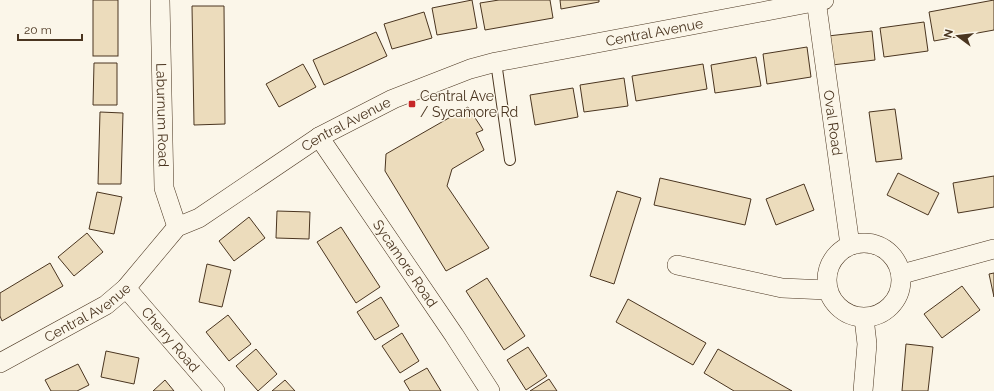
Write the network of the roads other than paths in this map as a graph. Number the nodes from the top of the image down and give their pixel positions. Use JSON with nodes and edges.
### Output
{"nodes":[{"id":1,"x":160,"y":0,"type":"edge"},
{"id":2,"x":819,"y":1,"type":"edge"},
{"id":3,"x":496,"y":62,"type":"junction"},
{"id":4,"x":319,"y":137,"type":"junction"},
{"id":5,"x":510,"y":160,"type":"dead end"},
{"id":6,"x":177,"y":227,"type":"junction"},
{"id":7,"x":850,"y":244,"type":"junction"},
{"id":8,"x":994,"y":249,"type":"edge"},
{"id":9,"x":677,"y":265,"type":"dead end"},
{"id":10,"x":902,"y":274,"type":"junction"},
{"id":11,"x":126,"y":288,"type":"junction"},
{"id":12,"x":827,"y":290,"type":"junction"},
{"id":13,"x":864,"y":318,"type":"junction"},
{"id":14,"x":0,"y":363,"type":"edge"},
{"id":15,"x":215,"y":391,"type":"edge"},
{"id":16,"x":490,"y":391,"type":"edge"},
{"id":17,"x":863,"y":391,"type":"edge"}],
"edges":[{"from":1,"to":6,"type":"street","name":"Laburnum Road"},
{"from":2,"to":3,"type":"street","name":"Central Avenue"},
{"from":2,"to":7,"type":"street","name":"Oval Road"},
{"from":3,"to":4,"type":"street","name":"Central Avenue"},
{"from":3,"to":5,"type":"lane"},
{"from":4,"to":6,"type":"street","name":"Central Avenue"},
{"from":4,"to":16,"type":"street","name":"Sycamore Road"},
{"from":6,"to":11,"type":"street","name":"Central Avenue"},
{"from":7,"to":10,"type":"street"},
{"from":7,"to":12,"type":"street"},
{"from":8,"to":10,"type":"street"},
{"from":9,"to":12,"type":"street"},
{"from":10,"to":13,"type":"street"},
{"from":11,"to":14,"type":"street","name":"Central Avenue"},
{"from":11,"to":15,"type":"street","name":"Cherry Road"},
{"from":12,"to":13,"type":"street"},
{"from":13,"to":17,"type":"street"}]}
